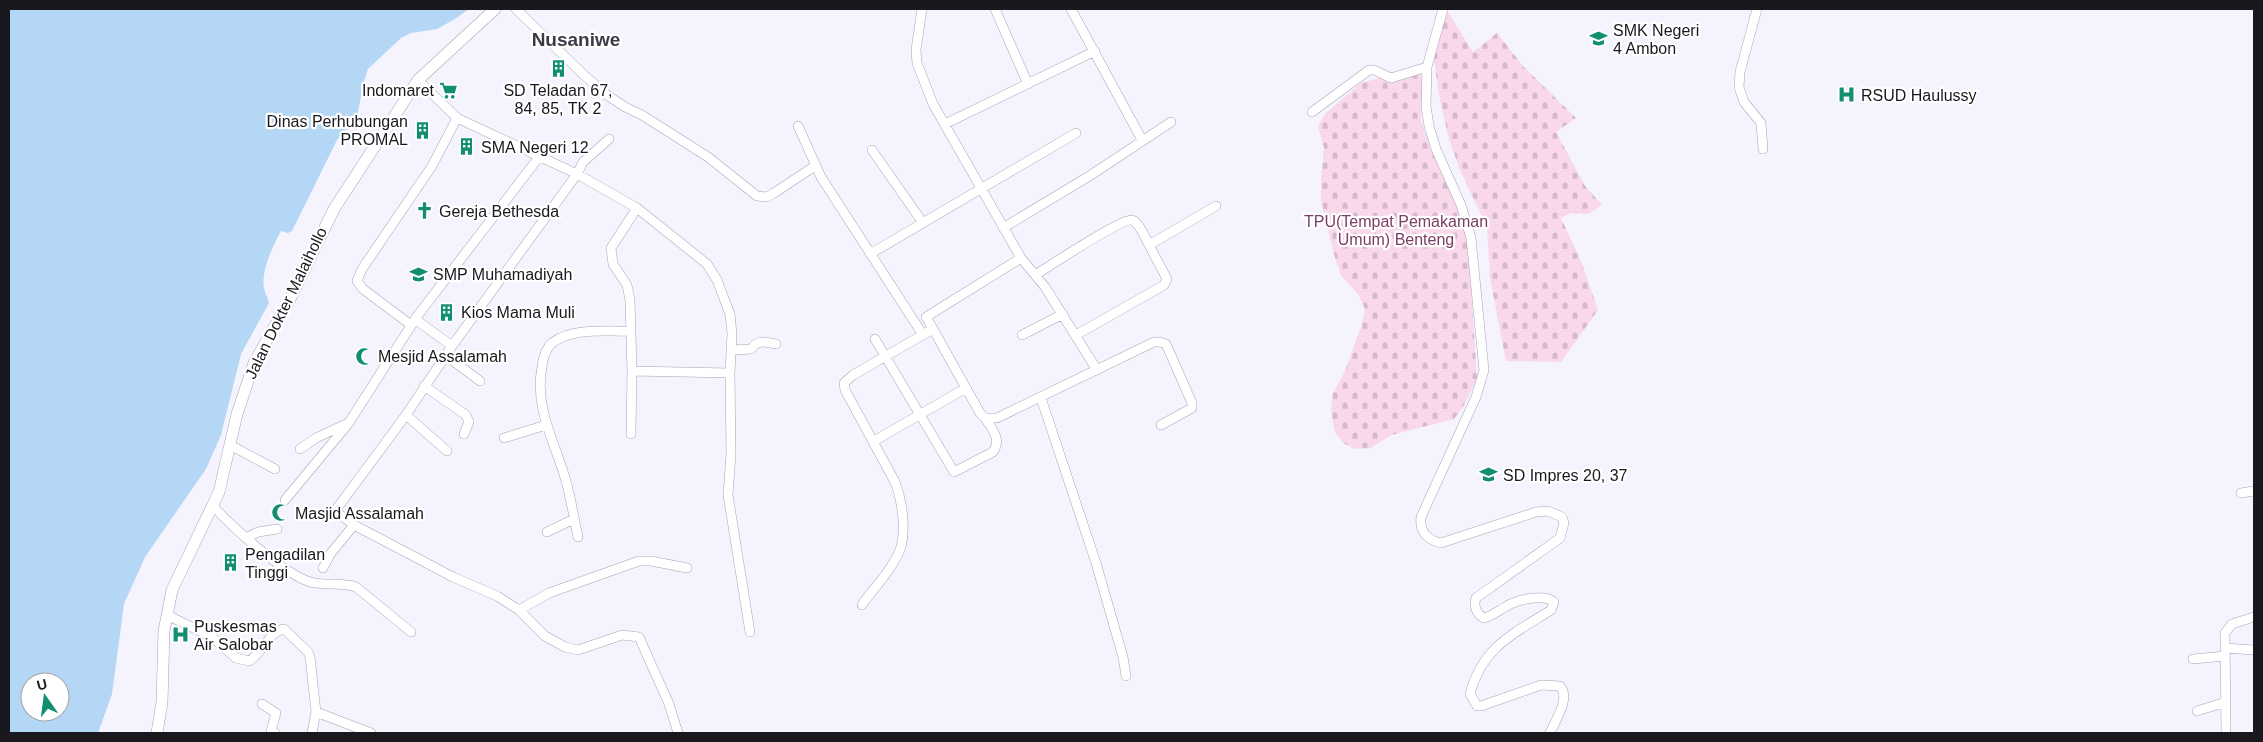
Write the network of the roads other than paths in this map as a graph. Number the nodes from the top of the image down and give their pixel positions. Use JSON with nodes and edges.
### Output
{"nodes":[{"id":1,"x":495,"y":9,"type":"edge"},
{"id":2,"x":516,"y":9,"type":"edge"},
{"id":3,"x":922,"y":9,"type":"edge"},
{"id":4,"x":995,"y":9,"type":"edge"},
{"id":5,"x":1071,"y":9,"type":"edge"},
{"id":6,"x":1443,"y":9,"type":"edge"},
{"id":7,"x":1757,"y":9,"type":"edge"},
{"id":8,"x":1095,"y":52,"type":"junction"},
{"id":9,"x":1427,"y":67,"type":"junction"},
{"id":10,"x":418,"y":80,"type":"junction"},
{"id":11,"x":1028,"y":84,"type":"junction"},
{"id":12,"x":1312,"y":112,"type":"dead end"},
{"id":13,"x":457,"y":118,"type":"junction"},
{"id":14,"x":1171,"y":122,"type":"dead end"},
{"id":15,"x":945,"y":124,"type":"junction"},
{"id":16,"x":798,"y":126,"type":"dead end"},
{"id":17,"x":1076,"y":133,"type":"dead end"},
{"id":18,"x":608,"y":139,"type":"dead end"},
{"id":19,"x":1142,"y":140,"type":"junction"},
{"id":20,"x":1763,"y":149,"type":"dead end"},
{"id":21,"x":872,"y":150,"type":"dead end"},
{"id":22,"x":539,"y":157,"type":"junction"},
{"id":23,"x":815,"y":166,"type":"junction"},
{"id":24,"x":577,"y":174,"type":"junction"},
{"id":25,"x":982,"y":188,"type":"junction"},
{"id":26,"x":1216,"y":206,"type":"dead end"},
{"id":27,"x":637,"y":208,"type":"junction"},
{"id":28,"x":923,"y":223,"type":"junction"},
{"id":29,"x":1003,"y":228,"type":"junction"},
{"id":30,"x":1149,"y":245,"type":"junction"},
{"id":31,"x":870,"y":254,"type":"junction"},
{"id":32,"x":1021,"y":258,"type":"junction"},
{"id":33,"x":1035,"y":275,"type":"junction"},
{"id":34,"x":1063,"y":314,"type":"junction"},
{"id":35,"x":926,"y":317,"type":"junction"},
{"id":36,"x":413,"y":322,"type":"junction"},
{"id":37,"x":915,"y":323,"type":"junction"},
{"id":38,"x":933,"y":329,"type":"junction"},
{"id":39,"x":630,"y":331,"type":"junction"},
{"id":40,"x":1022,"y":334,"type":"dead end"},
{"id":41,"x":923,"y":335,"type":"junction"},
{"id":42,"x":1076,"y":335,"type":"junction"},
{"id":43,"x":875,"y":339,"type":"dead end"},
{"id":44,"x":776,"y":344,"type":"dead end"},
{"id":45,"x":452,"y":346,"type":"junction"},
{"id":46,"x":732,"y":350,"type":"junction"},
{"id":47,"x":445,"y":355,"type":"junction"},
{"id":48,"x":886,"y":356,"type":"junction"},
{"id":49,"x":1097,"y":370,"type":"junction"},
{"id":50,"x":632,"y":371,"type":"junction"},
{"id":51,"x":730,"y":373,"type":"junction"},
{"id":52,"x":480,"y":381,"type":"dead end"},
{"id":53,"x":424,"y":386,"type":"junction"},
{"id":54,"x":966,"y":388,"type":"junction"},
{"id":55,"x":1041,"y":398,"type":"junction"},
{"id":56,"x":406,"y":415,"type":"junction"},
{"id":57,"x":920,"y":415,"type":"junction"},
{"id":58,"x":985,"y":418,"type":"junction"},
{"id":59,"x":348,"y":424,"type":"junction"},
{"id":60,"x":546,"y":425,"type":"junction"},
{"id":61,"x":1161,"y":425,"type":"dead end"},
{"id":62,"x":464,"y":434,"type":"dead end"},
{"id":63,"x":631,"y":434,"type":"dead end"},
{"id":64,"x":504,"y":438,"type":"dead end"},
{"id":65,"x":874,"y":441,"type":"junction"},
{"id":66,"x":230,"y":445,"type":"junction"},
{"id":67,"x":300,"y":449,"type":"dead end"},
{"id":68,"x":447,"y":451,"type":"dead end"},
{"id":69,"x":275,"y":469,"type":"dead end"},
{"id":70,"x":2254,"y":491,"type":"edge"},
{"id":71,"x":2241,"y":493,"type":"dead end"},
{"id":72,"x":285,"y":500,"type":"dead end"},
{"id":73,"x":213,"y":506,"type":"junction"},
{"id":74,"x":574,"y":519,"type":"junction"},
{"id":75,"x":354,"y":525,"type":"junction"},
{"id":76,"x":277,"y":529,"type":"dead end"},
{"id":77,"x":547,"y":532,"type":"dead end"},
{"id":78,"x":578,"y":537,"type":"dead end"},
{"id":79,"x":246,"y":538,"type":"junction"},
{"id":80,"x":323,"y":568,"type":"dead end"},
{"id":81,"x":687,"y":568,"type":"dead end"},
{"id":82,"x":862,"y":605,"type":"dead end"},
{"id":83,"x":519,"y":610,"type":"junction"},
{"id":84,"x":167,"y":615,"type":"junction"},
{"id":85,"x":2254,"y":617,"type":"edge"},
{"id":86,"x":411,"y":632,"type":"dead end"},
{"id":87,"x":750,"y":632,"type":"dead end"},
{"id":88,"x":2254,"y":650,"type":"edge"},
{"id":89,"x":2225,"y":652,"type":"junction"},
{"id":90,"x":2193,"y":659,"type":"dead end"},
{"id":91,"x":1126,"y":676,"type":"dead end"},
{"id":92,"x":2226,"y":702,"type":"junction"},
{"id":93,"x":262,"y":704,"type":"dead end"},
{"id":94,"x":2197,"y":711,"type":"dead end"},
{"id":95,"x":316,"y":712,"type":"junction"},
{"id":96,"x":1549,"y":732,"type":"edge"},
{"id":97,"x":157,"y":733,"type":"edge"},
{"id":98,"x":272,"y":733,"type":"edge"},
{"id":99,"x":312,"y":733,"type":"edge"},
{"id":100,"x":371,"y":733,"type":"edge"},
{"id":101,"x":678,"y":733,"type":"edge"},
{"id":102,"x":2226,"y":733,"type":"edge"}],
"edges":[{"from":1,"to":10,"type":"main road","name":"Jalan Dokter Malaihollo"},
{"from":2,"to":23,"type":"street"},
{"from":3,"to":15,"type":"street"},
{"from":4,"to":11,"type":"street"},
{"from":5,"to":8,"type":"street"},
{"from":6,"to":9,"type":"street"},
{"from":7,"to":20,"type":"street"},
{"from":8,"to":11,"type":"street"},
{"from":8,"to":19,"type":"street"},
{"from":9,"to":12,"type":"street"},
{"from":9,"to":96,"type":"street"},
{"from":10,"to":13,"type":"street"},
{"from":10,"to":66,"type":"main road","name":"Jalan Dokter Malaihollo"},
{"from":11,"to":15,"type":"street"},
{"from":13,"to":22,"type":"street"},
{"from":13,"to":36,"type":"street"},
{"from":14,"to":19,"type":"street"},
{"from":15,"to":25,"type":"street"},
{"from":16,"to":23,"type":"street"},
{"from":17,"to":25,"type":"street"},
{"from":18,"to":24,"type":"street"},
{"from":19,"to":29,"type":"street"},
{"from":21,"to":28,"type":"street"},
{"from":22,"to":24,"type":"street"},
{"from":22,"to":36,"type":"street"},
{"from":23,"to":31,"type":"street"},
{"from":24,"to":27,"type":"street"},
{"from":24,"to":45,"type":"street"},
{"from":25,"to":28,"type":"street"},
{"from":25,"to":29,"type":"street"},
{"from":26,"to":30,"type":"street"},
{"from":27,"to":39,"type":"street"},
{"from":27,"to":46,"type":"street"},
{"from":28,"to":31,"type":"street"},
{"from":29,"to":32,"type":"street"},
{"from":30,"to":33,"type":"street"},
{"from":30,"to":42,"type":"street"},
{"from":31,"to":37,"type":"street"},
{"from":32,"to":33,"type":"street"},
{"from":32,"to":35,"type":"street"},
{"from":33,"to":34,"type":"street"},
{"from":34,"to":40,"type":"street"},
{"from":34,"to":42,"type":"street"},
{"from":35,"to":37,"type":"street"},
{"from":35,"to":38,"type":"street"},
{"from":36,"to":45,"type":"street"},
{"from":36,"to":59,"type":"street"},
{"from":37,"to":41,"type":"street"},
{"from":38,"to":41,"type":"street"},
{"from":38,"to":54,"type":"street"},
{"from":39,"to":50,"type":"street"},
{"from":39,"to":60,"type":"street"},
{"from":41,"to":48,"type":"street"},
{"from":42,"to":49,"type":"street"},
{"from":43,"to":48,"type":"street"},
{"from":44,"to":46,"type":"street"},
{"from":45,"to":47,"type":"street"},
{"from":46,"to":51,"type":"street"},
{"from":47,"to":52,"type":"street"},
{"from":47,"to":53,"type":"street"},
{"from":48,"to":57,"type":"street"},
{"from":48,"to":65,"type":"street"},
{"from":49,"to":55,"type":"street"},
{"from":49,"to":61,"type":"street"},
{"from":50,"to":51,"type":"street"},
{"from":50,"to":63,"type":"street"},
{"from":51,"to":87,"type":"street"},
{"from":53,"to":56,"type":"street"},
{"from":53,"to":62,"type":"street"},
{"from":54,"to":57,"type":"street"},
{"from":54,"to":58,"type":"street"},
{"from":55,"to":58,"type":"street"},
{"from":55,"to":91,"type":"street"},
{"from":56,"to":68,"type":"street"},
{"from":56,"to":75,"type":"street"},
{"from":57,"to":58,"type":"street"},
{"from":57,"to":65,"type":"street"},
{"from":59,"to":67,"type":"street"},
{"from":59,"to":72,"type":"street"},
{"from":60,"to":64,"type":"street"},
{"from":60,"to":74,"type":"street"},
{"from":65,"to":82,"type":"street"},
{"from":66,"to":69,"type":"street"},
{"from":66,"to":73,"type":"main road","name":"Jalan Dokter Malaihollo"},
{"from":70,"to":71,"type":"street"},
{"from":73,"to":79,"type":"street"},
{"from":73,"to":84,"type":"main road","name":"Jalan Dokter Malaihollo"},
{"from":74,"to":77,"type":"street"},
{"from":74,"to":78,"type":"street"},
{"from":75,"to":80,"type":"street"},
{"from":75,"to":83,"type":"street"},
{"from":76,"to":79,"type":"street"},
{"from":79,"to":86,"type":"street"},
{"from":81,"to":83,"type":"street"},
{"from":83,"to":101,"type":"street"},
{"from":84,"to":95,"type":"street"},
{"from":84,"to":97,"type":"main road","name":"Jalan Dokter Malaihollo"},
{"from":85,"to":89,"type":"street"},
{"from":88,"to":89,"type":"street"},
{"from":89,"to":90,"type":"street"},
{"from":89,"to":92,"type":"street"},
{"from":92,"to":94,"type":"street"},
{"from":92,"to":102,"type":"street"},
{"from":93,"to":98,"type":"street"},
{"from":95,"to":99,"type":"street"},
{"from":95,"to":100,"type":"street"}]}
